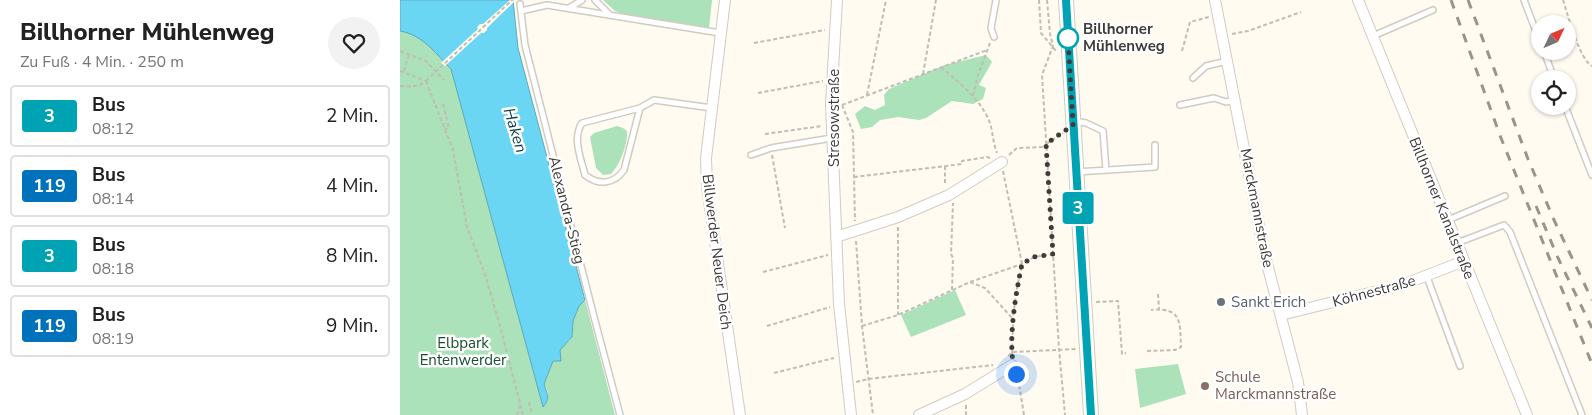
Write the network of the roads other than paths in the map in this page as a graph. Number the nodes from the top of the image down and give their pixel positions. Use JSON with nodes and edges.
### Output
{"nodes":[{"id":1,"x":582,"y":0,"type":"edge"},
{"id":2,"x":595,"y":0,"type":"edge"},
{"id":3,"x":725,"y":0,"type":"edge"},
{"id":4,"x":837,"y":0,"type":"edge"},
{"id":5,"x":996,"y":0,"type":"edge"},
{"id":6,"x":1066,"y":0,"type":"edge"},
{"id":7,"x":1215,"y":0,"type":"edge"},
{"id":8,"x":1358,"y":0,"type":"edge"},
{"id":9,"x":1524,"y":0,"type":"edge"},
{"id":10,"x":520,"y":4,"type":"dead end"},
{"id":11,"x":569,"y":8,"type":"junction"},
{"id":12,"x":1433,"y":10,"type":"dead end"},
{"id":13,"x":521,"y":11,"type":"junction"},
{"id":14,"x":610,"y":15,"type":"junction"},
{"id":15,"x":1531,"y":18,"type":"edge"},
{"id":16,"x":720,"y":34,"type":"junction"},
{"id":17,"x":1373,"y":36,"type":"junction"},
{"id":18,"x":994,"y":37,"type":"dead end"},
{"id":19,"x":1227,"y":61,"type":"junction"},
{"id":20,"x":1193,"y":78,"type":"dead end"},
{"id":21,"x":1235,"y":100,"type":"junction"},
{"id":22,"x":1180,"y":105,"type":"dead end"},
{"id":23,"x":640,"y":108,"type":"junction"},
{"id":24,"x":712,"y":108,"type":"junction"},
{"id":25,"x":1569,"y":115,"type":"edge"},
{"id":26,"x":1073,"y":123,"type":"junction"},
{"id":27,"x":832,"y":138,"type":"junction"},
{"id":28,"x":1155,"y":145,"type":"dead end"},
{"id":29,"x":750,"y":155,"type":"dead end"},
{"id":30,"x":1002,"y":162,"type":"road end"},
{"id":31,"x":1106,"y":170,"type":"junction"},
{"id":32,"x":1076,"y":172,"type":"junction"},
{"id":33,"x":1592,"y":175,"type":"edge"},
{"id":34,"x":1504,"y":196,"type":"dead end"},
{"id":35,"x":1447,"y":220,"type":"junction"},
{"id":36,"x":836,"y":237,"type":"junction"},
{"id":37,"x":1456,"y":243,"type":"junction"},
{"id":38,"x":1464,"y":261,"type":"junction"},
{"id":39,"x":1427,"y":277,"type":"junction"},
{"id":40,"x":1282,"y":315,"type":"junction"},
{"id":41,"x":1009,"y":361,"type":"road end"},
{"id":42,"x":1460,"y":366,"type":"dead end"},
{"id":43,"x":620,"y":415,"type":"edge"},
{"id":44,"x":740,"y":415,"type":"edge"},
{"id":45,"x":851,"y":415,"type":"edge"},
{"id":46,"x":919,"y":415,"type":"edge"},
{"id":47,"x":1091,"y":415,"type":"edge"},
{"id":48,"x":1302,"y":415,"type":"edge"},
{"id":49,"x":1527,"y":415,"type":"edge"},
{"id":50,"x":1582,"y":415,"type":"edge"}],
"edges":[{"from":1,"to":11,"type":"lane"},
{"from":2,"to":14,"type":"lane"},
{"from":3,"to":16,"type":"street","name":"Billwerder Neuer Deich"},
{"from":4,"to":27,"type":"street","name":"Stresowstraße"},
{"from":5,"to":18,"type":"lane"},
{"from":6,"to":26,"type":"street"},
{"from":7,"to":19,"type":"street","name":"Marckmannstraße"},
{"from":8,"to":17,"type":"street","name":"Billhorner Kanalstraße"},
{"from":9,"to":15,"type":"lane"},
{"from":10,"to":13,"type":"lane","name":"Alexandra-Stieg"},
{"from":11,"to":13,"type":"lane"},
{"from":11,"to":14,"type":"lane"},
{"from":12,"to":17,"type":"lane"},
{"from":13,"to":43,"type":"lane","name":"Alexandra-Stieg"},
{"from":14,"to":16,"type":"lane"},
{"from":16,"to":24,"type":"street","name":"Billwerder Neuer Deich"},
{"from":17,"to":35,"type":"street","name":"Billhorner Kanalstraße"},
{"from":19,"to":20,"type":"lane"},
{"from":19,"to":21,"type":"street","name":"Marckmannstraße"},
{"from":21,"to":22,"type":"lane"},
{"from":21,"to":40,"type":"street","name":"Marckmannstraße"},
{"from":23,"to":23,"type":"lane"},
{"from":23,"to":24,"type":"lane"},
{"from":24,"to":44,"type":"street","name":"Billwerder Neuer Deich"},
{"from":25,"to":33,"type":"lane"},
{"from":26,"to":31,"type":"lane"},
{"from":26,"to":32,"type":"street"},
{"from":27,"to":29,"type":"lane"},
{"from":27,"to":36,"type":"street","name":"Stresowstraße"},
{"from":28,"to":31,"type":"lane"},
{"from":30,"to":36,"type":"street"},
{"from":31,"to":32,"type":"lane"},
{"from":32,"to":47,"type":"street"},
{"from":34,"to":35,"type":"lane"},
{"from":35,"to":37,"type":"street","name":"Billhorner Kanalstraße"},
{"from":36,"to":45,"type":"street","name":"Stresowstraße"},
{"from":37,"to":38,"type":"street","name":"Billhorner Kanalstraße"},
{"from":37,"to":50,"type":"lane"},
{"from":38,"to":39,"type":"street","name":"Köhnestraße"},
{"from":38,"to":49,"type":"street","name":"Billhorner Kanalstraße"},
{"from":39,"to":40,"type":"street","name":"Köhnestraße"},
{"from":39,"to":42,"type":"lane"},
{"from":40,"to":48,"type":"street","name":"Marckmannstraße"},
{"from":41,"to":46,"type":"street"}]}
